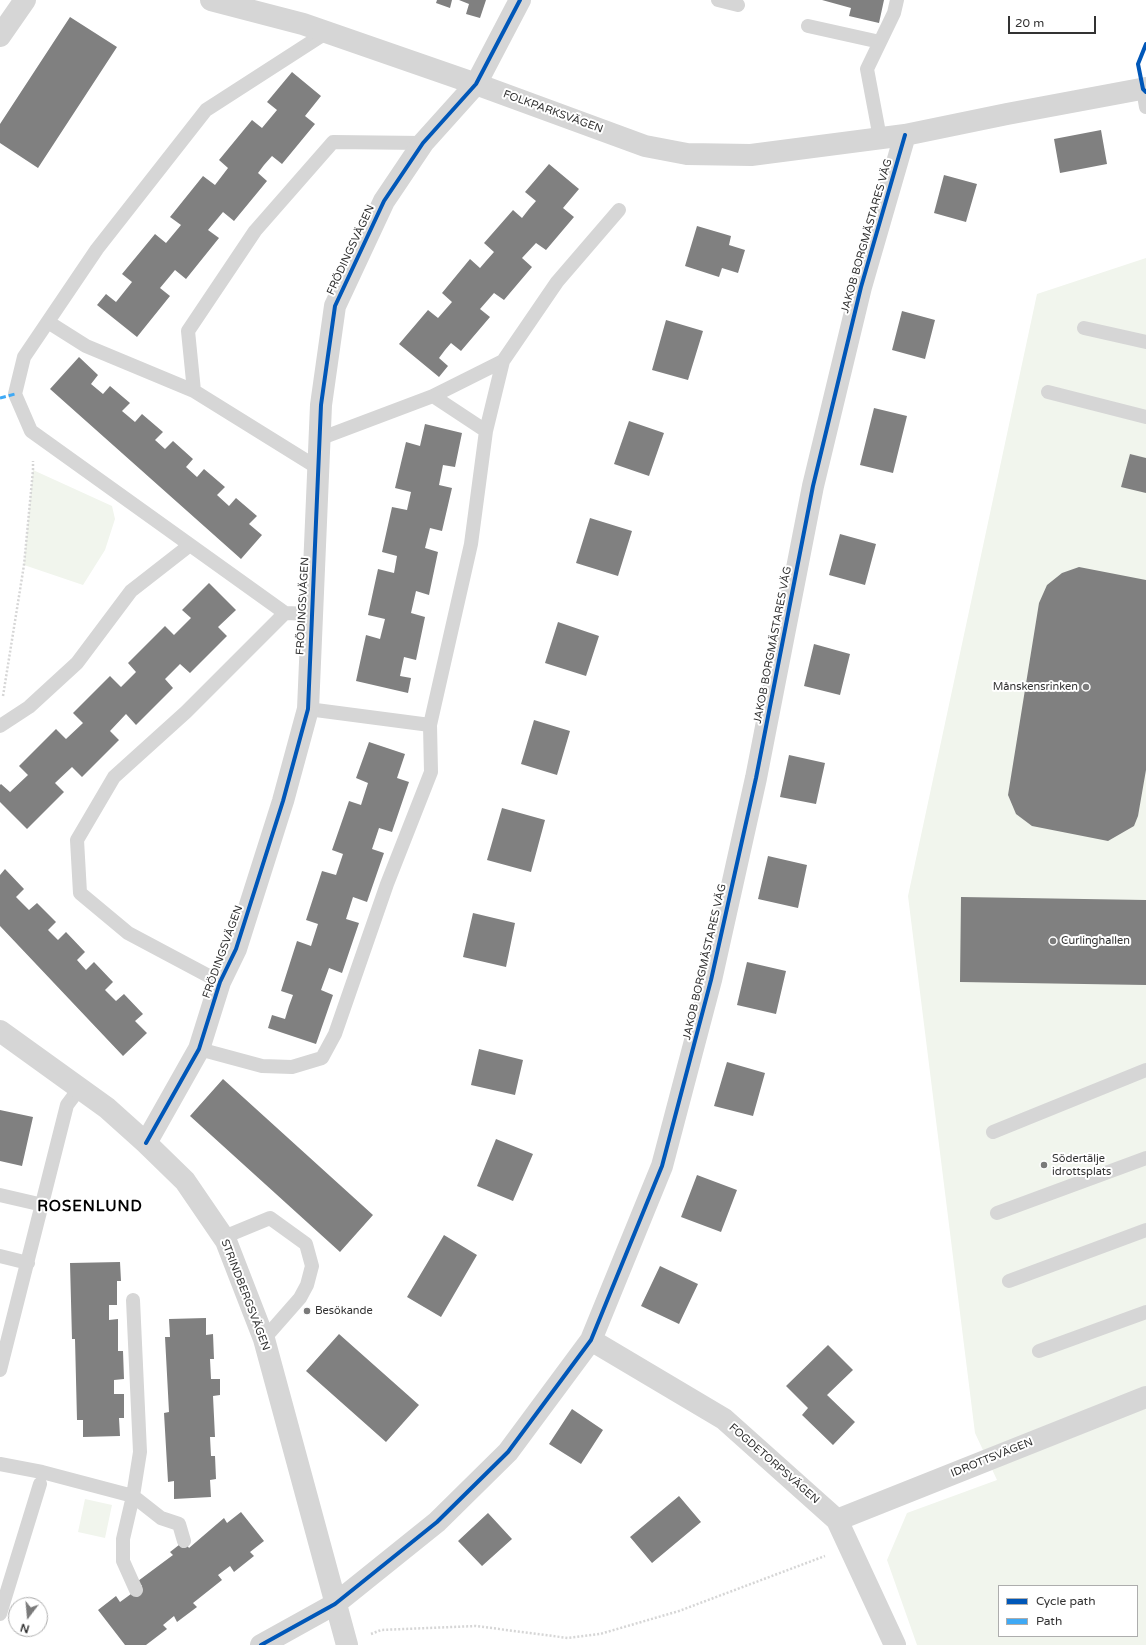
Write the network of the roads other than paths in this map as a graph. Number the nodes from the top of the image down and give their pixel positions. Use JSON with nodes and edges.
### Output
{"nodes":[{"id":1,"x":25,"y":0,"type":"edge"},
{"id":2,"x":211,"y":0,"type":"edge"},
{"id":3,"x":520,"y":0,"type":"edge"},
{"id":4,"x":718,"y":0,"type":"edge"},
{"id":5,"x":897,"y":0,"type":"edge"},
{"id":6,"x":738,"y":5,"type":"dead end"},
{"id":7,"x":808,"y":26,"type":"dead end"},
{"id":8,"x":327,"y":32,"type":"junction"},
{"id":9,"x":0,"y":36,"type":"edge"},
{"id":10,"x":880,"y":42,"type":"junction"},
{"id":11,"x":476,"y":84,"type":"junction"},
{"id":12,"x":1145,"y":95,"type":"edge"},
{"id":13,"x":905,"y":136,"type":"junction"},
{"id":14,"x":880,"y":138,"type":"junction"},
{"id":15,"x":423,"y":143,"type":"junction"},
{"id":16,"x":619,"y":210,"type":"dead end"},
{"id":17,"x":48,"y":322,"type":"junction"},
{"id":18,"x":1084,"y":328,"type":"dead end"},
{"id":19,"x":1146,"y":342,"type":"edge"},
{"id":20,"x":503,"y":361,"type":"junction"},
{"id":21,"x":194,"y":391,"type":"junction"},
{"id":22,"x":1048,"y":392,"type":"dead end"},
{"id":23,"x":433,"y":396,"type":"junction"},
{"id":24,"x":1146,"y":417,"type":"edge"},
{"id":25,"x":486,"y":431,"type":"junction"},
{"id":26,"x":319,"y":439,"type":"junction"},
{"id":27,"x":318,"y":468,"type":"junction"},
{"id":28,"x":190,"y":545,"type":"junction"},
{"id":29,"x":285,"y":613,"type":"junction"},
{"id":30,"x":311,"y":614,"type":"junction"},
{"id":31,"x":308,"y":708,"type":"junction"},
{"id":32,"x":430,"y":725,"type":"junction"},
{"id":33,"x":0,"y":726,"type":"edge"},
{"id":34,"x":220,"y":982,"type":"junction"},
{"id":35,"x":0,"y":1031,"type":"edge"},
{"id":36,"x":199,"y":1049,"type":"junction"},
{"id":37,"x":1146,"y":1070,"type":"edge"},
{"id":38,"x":80,"y":1089,"type":"junction"},
{"id":39,"x":993,"y":1132,"type":"dead end"},
{"id":40,"x":146,"y":1143,"type":"junction"},
{"id":41,"x":1146,"y":1158,"type":"edge"},
{"id":42,"x":0,"y":1195,"type":"edge"},
{"id":43,"x":43,"y":1205,"type":"junction"},
{"id":44,"x":997,"y":1213,"type":"dead end"},
{"id":45,"x":1146,"y":1230,"type":"edge"},
{"id":46,"x":224,"y":1237,"type":"junction"},
{"id":47,"x":0,"y":1256,"type":"edge"},
{"id":48,"x":28,"y":1263,"type":"junction"},
{"id":49,"x":1009,"y":1281,"type":"dead end"},
{"id":50,"x":134,"y":1300,"type":"dead end"},
{"id":51,"x":1146,"y":1312,"type":"edge"},
{"id":52,"x":264,"y":1339,"type":"junction"},
{"id":53,"x":591,"y":1340,"type":"junction"},
{"id":54,"x":1039,"y":1351,"type":"dead end"},
{"id":55,"x":1,"y":1363,"type":"edge"},
{"id":56,"x":1146,"y":1397,"type":"edge"},
{"id":57,"x":0,"y":1464,"type":"edge"},
{"id":58,"x":40,"y":1484,"type":"dead end"},
{"id":59,"x":133,"y":1496,"type":"junction"},
{"id":60,"x":837,"y":1520,"type":"junction"},
{"id":61,"x":184,"y":1541,"type":"dead end"},
{"id":62,"x":5,"y":1574,"type":"edge"},
{"id":63,"x":136,"y":1590,"type":"dead end"},
{"id":64,"x":335,"y":1604,"type":"junction"},
{"id":65,"x":0,"y":1614,"type":"edge"},
{"id":66,"x":262,"y":1645,"type":"edge"},
{"id":67,"x":347,"y":1645,"type":"edge"},
{"id":68,"x":895,"y":1645,"type":"edge"}],
"edges":[{"from":1,"to":9,"type":"street"},
{"from":2,"to":8,"type":"street","name":"FOLKPARKSVÄGEN"},
{"from":3,"to":11,"type":"street","name":"FRÖDINGSVÄGEN"},
{"from":4,"to":6,"type":"lane"},
{"from":5,"to":10,"type":"lane"},
{"from":7,"to":10,"type":"lane"},
{"from":8,"to":11,"type":"street","name":"FOLKPARKSVÄGEN"},
{"from":8,"to":17,"type":"lane"},
{"from":10,"to":14,"type":"lane"},
{"from":11,"to":14,"type":"street","name":"FOLKPARKSVÄGEN"},
{"from":11,"to":15,"type":"street","name":"FRÖDINGSVÄGEN"},
{"from":12,"to":13,"type":"street"},
{"from":13,"to":14,"type":"street","name":"FOLKPARKSVÄGEN"},
{"from":13,"to":53,"type":"street","name":"JAKOB BORGMÄSTARES VÄG"},
{"from":15,"to":21,"type":"lane"},
{"from":15,"to":26,"type":"street","name":"FRÖDINGSVÄGEN"},
{"from":16,"to":20,"type":"lane"},
{"from":17,"to":21,"type":"lane"},
{"from":17,"to":28,"type":"lane"},
{"from":18,"to":19,"type":"lane"},
{"from":20,"to":23,"type":"lane"},
{"from":20,"to":25,"type":"lane"},
{"from":21,"to":27,"type":"lane"},
{"from":22,"to":24,"type":"lane"},
{"from":23,"to":25,"type":"lane"},
{"from":23,"to":26,"type":"lane"},
{"from":25,"to":32,"type":"lane"},
{"from":26,"to":27,"type":"street","name":"FRÖDINGSVÄGEN"},
{"from":27,"to":30,"type":"street","name":"FRÖDINGSVÄGEN"},
{"from":28,"to":29,"type":"lane"},
{"from":28,"to":33,"type":"lane"},
{"from":29,"to":30,"type":"lane"},
{"from":29,"to":34,"type":"lane"},
{"from":30,"to":31,"type":"street","name":"FRÖDINGSVÄGEN"},
{"from":31,"to":32,"type":"lane"},
{"from":31,"to":34,"type":"street","name":"FRÖDINGSVÄGEN"},
{"from":32,"to":36,"type":"lane"},
{"from":34,"to":36,"type":"street","name":"FRÖDINGSVÄGEN"},
{"from":35,"to":38,"type":"street","name":"STRINDBERGSVÄGEN"},
{"from":36,"to":40,"type":"street","name":"FRÖDINGSVÄGEN"},
{"from":37,"to":39,"type":"lane"},
{"from":38,"to":40,"type":"street","name":"STRINDBERGSVÄGEN"},
{"from":38,"to":43,"type":"lane"},
{"from":40,"to":46,"type":"street","name":"STRINDBERGSVÄGEN"},
{"from":41,"to":44,"type":"lane"},
{"from":42,"to":43,"type":"lane"},
{"from":43,"to":48,"type":"lane"},
{"from":45,"to":49,"type":"lane"},
{"from":46,"to":52,"type":"street","name":"STRINDBERGSVÄGEN"},
{"from":46,"to":52,"type":"lane"},
{"from":47,"to":48,"type":"lane"},
{"from":48,"to":55,"type":"lane"},
{"from":50,"to":59,"type":"lane"},
{"from":51,"to":54,"type":"lane"},
{"from":52,"to":64,"type":"street","name":"STRINDBERGSVÄGEN"},
{"from":53,"to":60,"type":"street","name":"FOGDETORPSVÄGEN"},
{"from":53,"to":64,"type":"street","name":"JAKOB BORGMÄSTARES VÄG"},
{"from":56,"to":60,"type":"street","name":"IDROTTSVÄGEN"},
{"from":57,"to":59,"type":"lane"},
{"from":58,"to":62,"type":"lane"},
{"from":59,"to":61,"type":"lane"},
{"from":59,"to":63,"type":"lane"},
{"from":60,"to":68,"type":"street","name":"FOGDETORPSVÄGEN"},
{"from":62,"to":65,"type":"lane"},
{"from":64,"to":66,"type":"street","name":"JAKOB BORGMÄSTARES VÄG"},
{"from":64,"to":67,"type":"street","name":"STRINDBERGSVÄGEN"}]}
